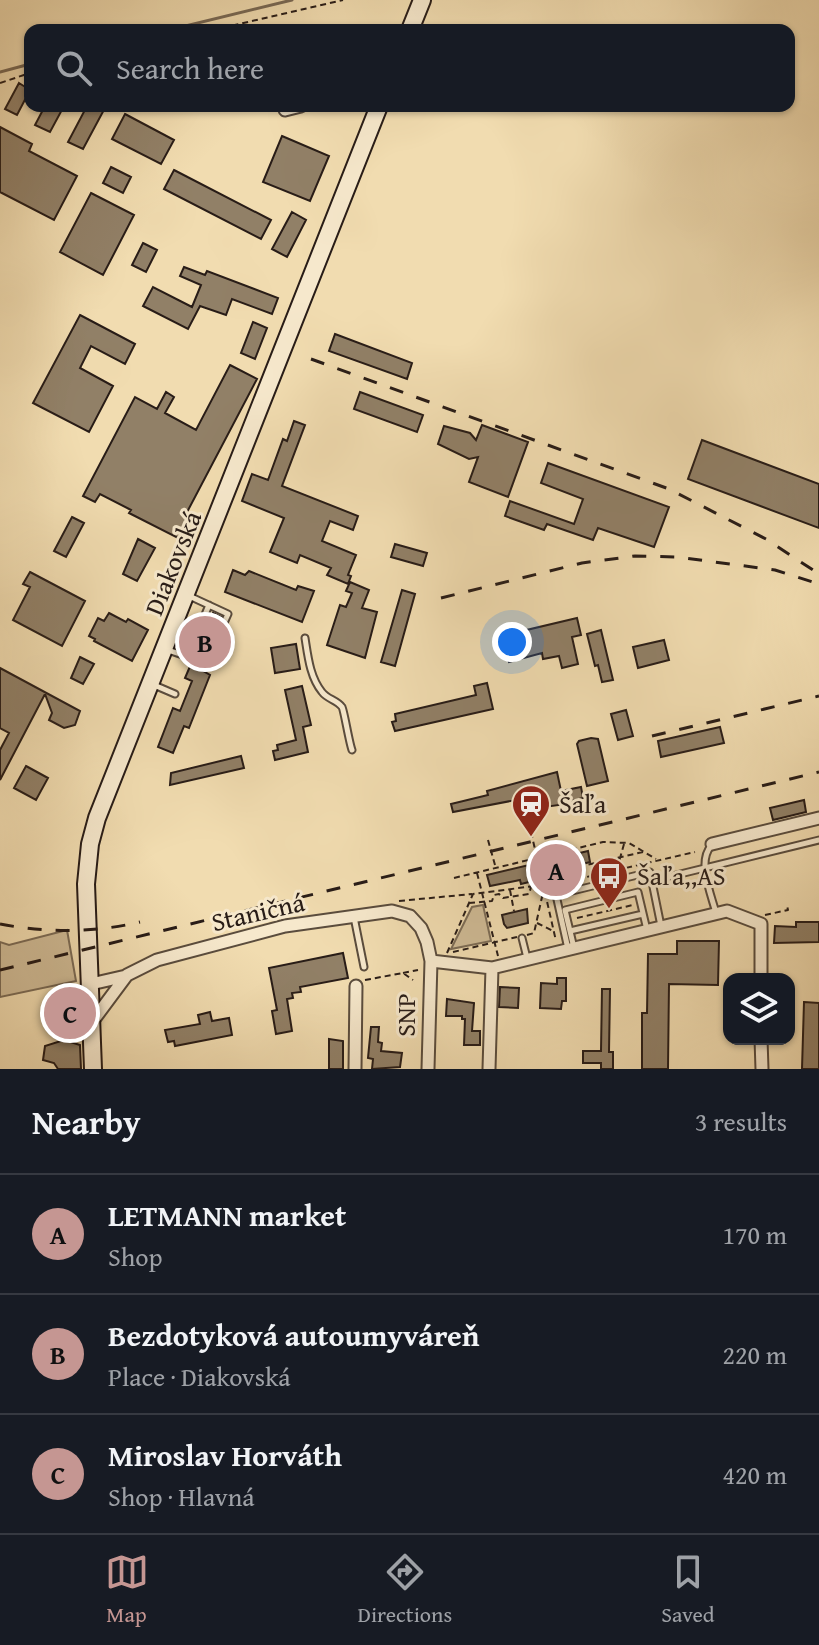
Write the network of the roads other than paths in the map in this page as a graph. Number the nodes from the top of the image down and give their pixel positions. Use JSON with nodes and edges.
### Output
{"nodes":[{"id":1,"x":422,"y":0,"type":"edge"},
{"id":2,"x":412,"y":24,"type":"edge"},
{"id":3,"x":377,"y":112,"type":"edge"},
{"id":4,"x":186,"y":595,"type":"junction"},
{"id":5,"x":209,"y":605,"type":"junction"},
{"id":6,"x":305,"y":638,"type":"dead end"},
{"id":7,"x":164,"y":649,"type":"junction"},
{"id":8,"x":187,"y":657,"type":"junction"},
{"id":9,"x":151,"y":684,"type":"junction"},
{"id":10,"x":175,"y":694,"type":"dead end"},
{"id":11,"x":352,"y":750,"type":"dead end"},
{"id":12,"x":819,"y":818,"type":"edge"},
{"id":13,"x":819,"y":840,"type":"edge"},
{"id":14,"x":712,"y":844,"type":"joint"},
{"id":15,"x":705,"y":868,"type":"junction"},
{"id":16,"x":668,"y":877,"type":"dead end"},
{"id":17,"x":643,"y":914,"type":"junction"},
{"id":18,"x":716,"y":914,"type":"junction"},
{"id":19,"x":354,"y":915,"type":"junction"},
{"id":20,"x":661,"y":927,"type":"junction"},
{"id":21,"x":570,"y":931,"type":"junction"},
{"id":22,"x":647,"y":931,"type":"junction"},
{"id":23,"x":522,"y":938,"type":"dead end"},
{"id":24,"x":571,"y":949,"type":"junction"},
{"id":25,"x":527,"y":959,"type":"junction"},
{"id":26,"x":431,"y":961,"type":"junction"},
{"id":27,"x":495,"y":964,"type":"junction"},
{"id":28,"x":364,"y":967,"type":"dead end"},
{"id":29,"x":761,"y":973,"type":"edge"},
{"id":30,"x":127,"y":975,"type":"junction"},
{"id":31,"x":91,"y":984,"type":"junction"},
{"id":32,"x":356,"y":986,"type":"road end"},
{"id":33,"x":92,"y":1022,"type":"junction"},
{"id":34,"x":761,"y":1045,"type":"edge"},
{"id":35,"x":93,"y":1069,"type":"edge"},
{"id":36,"x":355,"y":1069,"type":"edge"},
{"id":37,"x":428,"y":1069,"type":"edge"},
{"id":38,"x":489,"y":1069,"type":"edge"},
{"id":39,"x":762,"y":1069,"type":"edge"}],
"edges":[{"from":1,"to":2,"type":"street"},
{"from":3,"to":4,"type":"street","name":"Diakovská"},
{"from":4,"to":5,"type":"lane"},
{"from":4,"to":7,"type":"street","name":"Diakovská"},
{"from":5,"to":8,"type":"lane"},
{"from":5,"to":8,"type":"lane"},
{"from":6,"to":11,"type":"lane"},
{"from":7,"to":8,"type":"lane"},
{"from":7,"to":9,"type":"street","name":"Diakovská"},
{"from":9,"to":10,"type":"lane"},
{"from":9,"to":31,"type":"street","name":"Diakovská"},
{"from":12,"to":14,"type":"street"},
{"from":13,"to":15,"type":"lane"},
{"from":14,"to":15,"type":"lane"},
{"from":15,"to":16,"type":"lane"},
{"from":15,"to":18,"type":"lane"},
{"from":17,"to":21,"type":"lane"},
{"from":17,"to":21,"type":"lane"},
{"from":17,"to":22,"type":"lane"},
{"from":18,"to":20,"type":"street"},
{"from":18,"to":29,"type":"street"},
{"from":19,"to":26,"type":"street","name":"Staničná"},
{"from":19,"to":28,"type":"lane"},
{"from":19,"to":30,"type":"street","name":"Staničná"},
{"from":20,"to":22,"type":"street"},
{"from":20,"to":24,"type":"lane"},
{"from":21,"to":24,"type":"lane"},
{"from":22,"to":24,"type":"street"},
{"from":23,"to":25,"type":"lane"},
{"from":24,"to":25,"type":"street"},
{"from":25,"to":27,"type":"street"},
{"from":26,"to":27,"type":"street"},
{"from":26,"to":37,"type":"street","name":"SNP"},
{"from":27,"to":38,"type":"street"},
{"from":30,"to":31,"type":"street","name":"Staničná"},
{"from":30,"to":33,"type":"street","name":"Staničná"},
{"from":31,"to":33,"type":"street","name":"Diakovská"},
{"from":32,"to":36,"type":"street"},
{"from":33,"to":35,"type":"street","name":"Diakovská"},
{"from":34,"to":39,"type":"street"}]}
